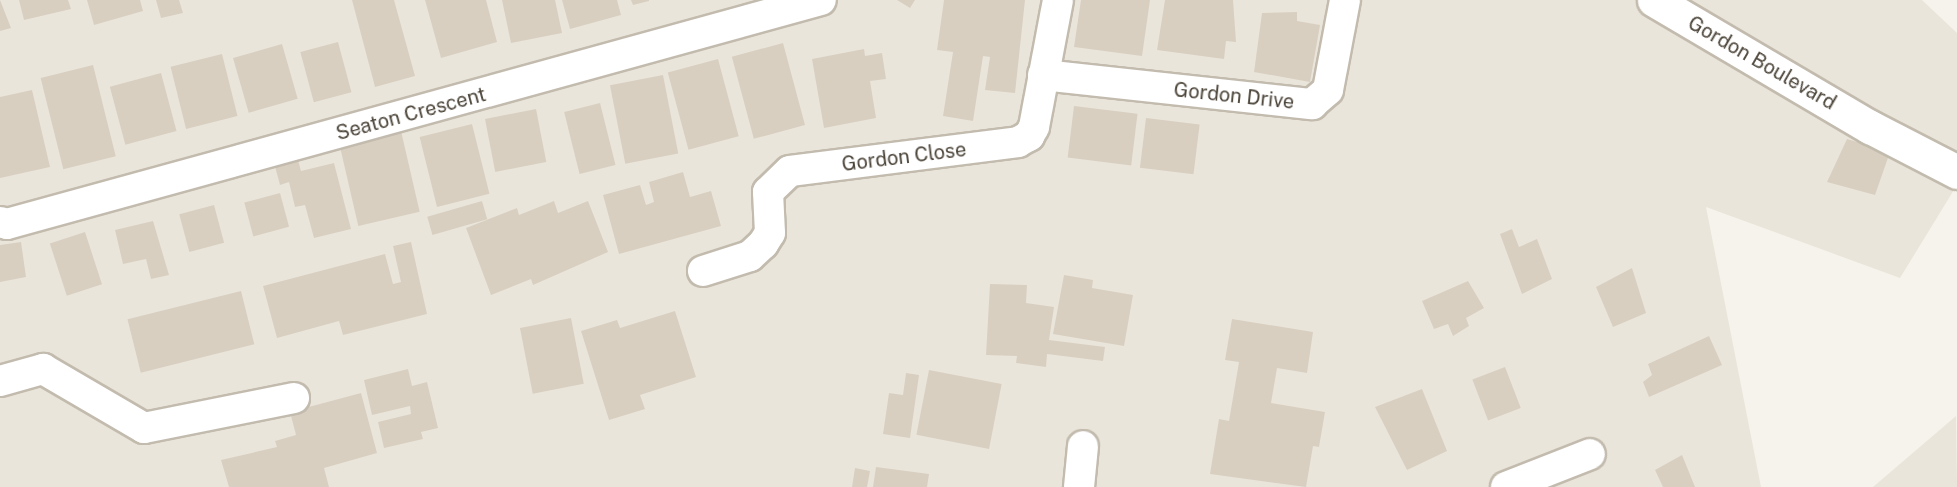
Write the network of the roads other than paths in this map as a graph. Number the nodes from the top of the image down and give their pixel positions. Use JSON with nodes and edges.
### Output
{"nodes":[{"id":1,"x":820,"y":0,"type":"edge"},
{"id":2,"x":1058,"y":0,"type":"edge"},
{"id":3,"x":1345,"y":0,"type":"edge"},
{"id":4,"x":1654,"y":0,"type":"edge"},
{"id":5,"x":1043,"y":75,"type":"junction"},
{"id":6,"x":1957,"y":172,"type":"edge"},
{"id":7,"x":0,"y":222,"type":"edge"},
{"id":8,"x":703,"y":271,"type":"dead end"},
{"id":9,"x":0,"y":381,"type":"edge"},
{"id":10,"x":294,"y":398,"type":"dead end"},
{"id":11,"x":1083,"y":446,"type":"dead end"},
{"id":12,"x":1590,"y":454,"type":"dead end"},
{"id":13,"x":1079,"y":487,"type":"edge"},
{"id":14,"x":1506,"y":487,"type":"edge"}],
"edges":[{"from":1,"to":7,"type":"street","name":"Seaton Crescent"},
{"from":2,"to":5,"type":"street","name":"Gordon Close"},
{"from":3,"to":5,"type":"street","name":"Gordon Drive"},
{"from":4,"to":6,"type":"street","name":"Gordon Boulevard"},
{"from":5,"to":8,"type":"street","name":"Gordon Close"},
{"from":9,"to":10,"type":"street"},
{"from":11,"to":13,"type":"street"},
{"from":12,"to":14,"type":"street"}]}
